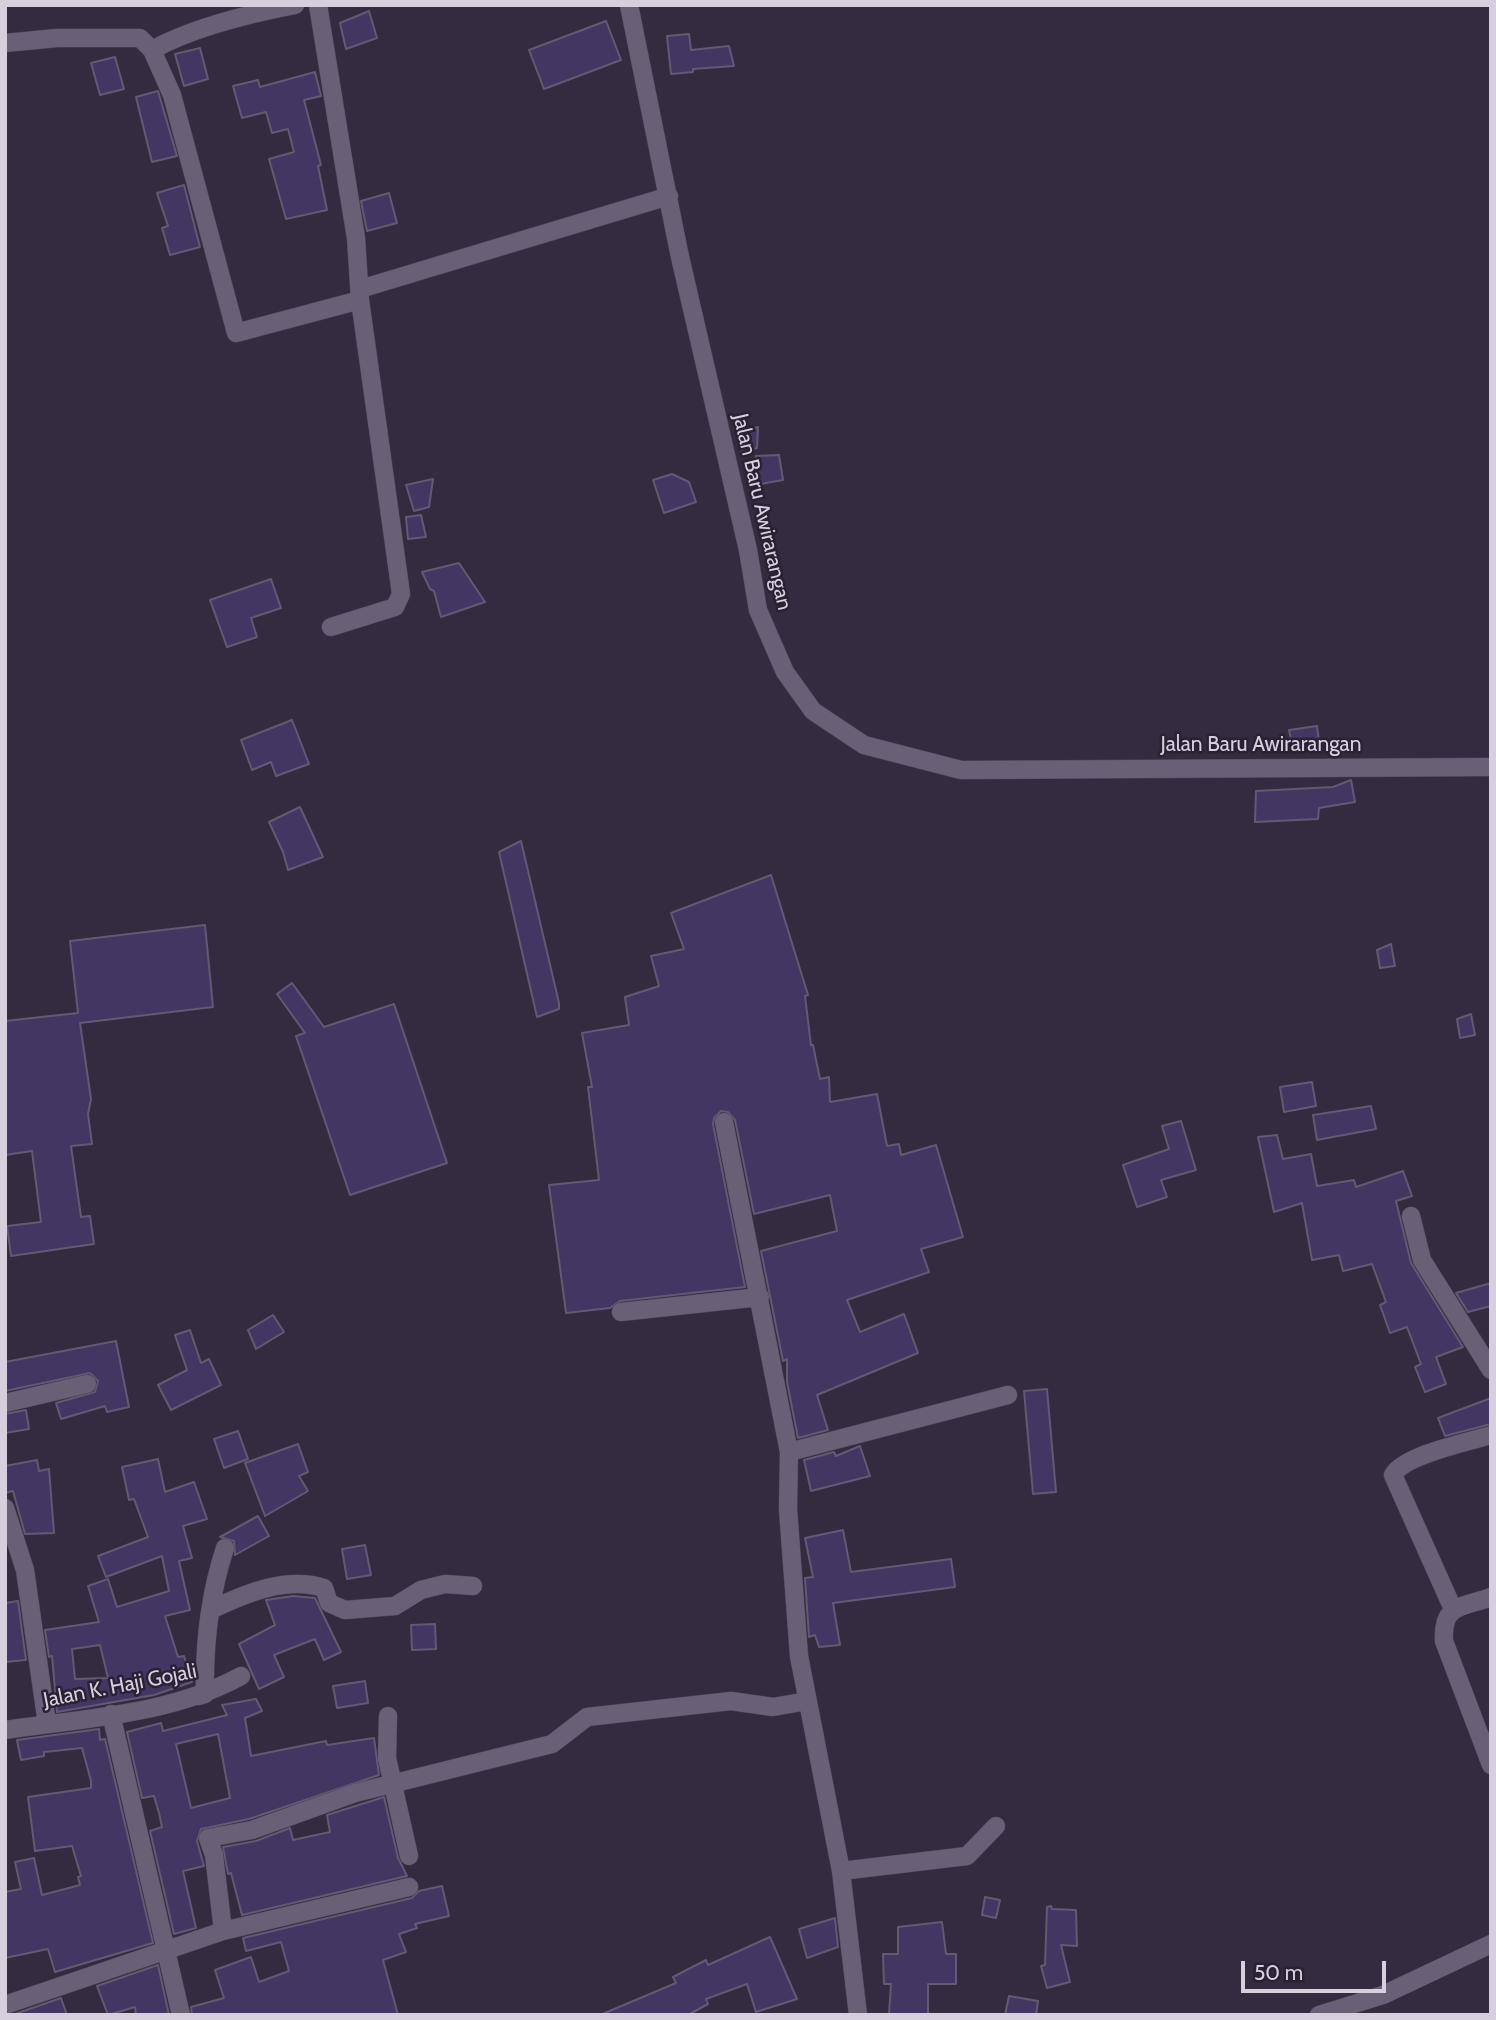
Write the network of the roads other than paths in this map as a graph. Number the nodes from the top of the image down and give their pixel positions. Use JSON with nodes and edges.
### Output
{"nodes":[{"id":1,"x":295,"y":5,"type":"edge"},
{"id":2,"x":318,"y":5,"type":"edge"},
{"id":3,"x":629,"y":5,"type":"edge"},
{"id":4,"x":5,"y":43,"type":"edge"},
{"id":5,"x":152,"y":50,"type":"junction"},
{"id":6,"x":669,"y":195,"type":"junction"},
{"id":7,"x":360,"y":294,"type":"junction"},
{"id":8,"x":331,"y":628,"type":"dead end"},
{"id":9,"x":1491,"y":767,"type":"edge"},
{"id":10,"x":724,"y":1122,"type":"dead end"},
{"id":11,"x":1411,"y":1216,"type":"dead end"},
{"id":12,"x":760,"y":1297,"type":"junction"},
{"id":13,"x":621,"y":1312,"type":"dead end"},
{"id":14,"x":1491,"y":1370,"type":"edge"},
{"id":15,"x":88,"y":1384,"type":"dead end"},
{"id":16,"x":1008,"y":1395,"type":"dead end"},
{"id":17,"x":5,"y":1403,"type":"edge"},
{"id":18,"x":1491,"y":1435,"type":"edge"},
{"id":19,"x":789,"y":1452,"type":"junction"},
{"id":20,"x":5,"y":1508,"type":"edge"},
{"id":21,"x":225,"y":1548,"type":"dead end"},
{"id":22,"x":472,"y":1586,"type":"dead end"},
{"id":23,"x":1491,"y":1597,"type":"edge"},
{"id":24,"x":213,"y":1609,"type":"junction"},
{"id":25,"x":1453,"y":1609,"type":"junction"},
{"id":26,"x":241,"y":1676,"type":"dead end"},
{"id":27,"x":198,"y":1696,"type":"junction"},
{"id":28,"x":807,"y":1701,"type":"junction"},
{"id":29,"x":111,"y":1714,"type":"junction"},
{"id":30,"x":388,"y":1716,"type":"dead end"},
{"id":31,"x":47,"y":1724,"type":"junction"},
{"id":32,"x":5,"y":1730,"type":"edge"},
{"id":33,"x":1491,"y":1765,"type":"edge"},
{"id":34,"x":393,"y":1783,"type":"junction"},
{"id":35,"x":996,"y":1826,"type":"dead end"},
{"id":36,"x":410,"y":1856,"type":"dead end"},
{"id":37,"x":841,"y":1871,"type":"junction"},
{"id":38,"x":409,"y":1887,"type":"dead end"},
{"id":39,"x":223,"y":1931,"type":"junction"},
{"id":40,"x":1491,"y":1944,"type":"edge"},
{"id":41,"x":165,"y":1950,"type":"junction"},
{"id":42,"x":5,"y":2005,"type":"edge"},
{"id":43,"x":181,"y":2015,"type":"edge"},
{"id":44,"x":859,"y":2015,"type":"edge"},
{"id":45,"x":1319,"y":2015,"type":"edge"}],
"edges":[{"from":1,"to":5,"type":"street"},
{"from":2,"to":7,"type":"street"},
{"from":3,"to":6,"type":"street","name":"Jalan Baru Awirarangan"},
{"from":4,"to":5,"type":"street"},
{"from":5,"to":7,"type":"street"},
{"from":6,"to":7,"type":"street"},
{"from":6,"to":9,"type":"street","name":"Jalan Baru Awirarangan"},
{"from":7,"to":8,"type":"street"},
{"from":10,"to":12,"type":"street"},
{"from":11,"to":14,"type":"street"},
{"from":12,"to":13,"type":"street"},
{"from":12,"to":19,"type":"street"},
{"from":15,"to":17,"type":"street"},
{"from":16,"to":19,"type":"street"},
{"from":18,"to":25,"type":"street"},
{"from":19,"to":28,"type":"street"},
{"from":20,"to":31,"type":"street"},
{"from":21,"to":24,"type":"street"},
{"from":22,"to":24,"type":"street"},
{"from":23,"to":25,"type":"street"},
{"from":24,"to":27,"type":"street"},
{"from":25,"to":33,"type":"street"},
{"from":26,"to":27,"type":"street","name":"Jalan K. Haji Gojali"},
{"from":27,"to":29,"type":"street","name":"Jalan K. Haji Gojali"},
{"from":28,"to":34,"type":"street"},
{"from":28,"to":37,"type":"street"},
{"from":29,"to":31,"type":"street","name":"Jalan K. Haji Gojali"},
{"from":29,"to":41,"type":"street"},
{"from":30,"to":34,"type":"street"},
{"from":31,"to":32,"type":"street","name":"Jalan K. Haji Gojali"},
{"from":34,"to":36,"type":"street"},
{"from":34,"to":39,"type":"street"},
{"from":35,"to":37,"type":"street"},
{"from":37,"to":44,"type":"street"},
{"from":38,"to":39,"type":"street"},
{"from":39,"to":41,"type":"street"},
{"from":40,"to":45,"type":"street"},
{"from":41,"to":42,"type":"street"},
{"from":41,"to":43,"type":"street"}]}
